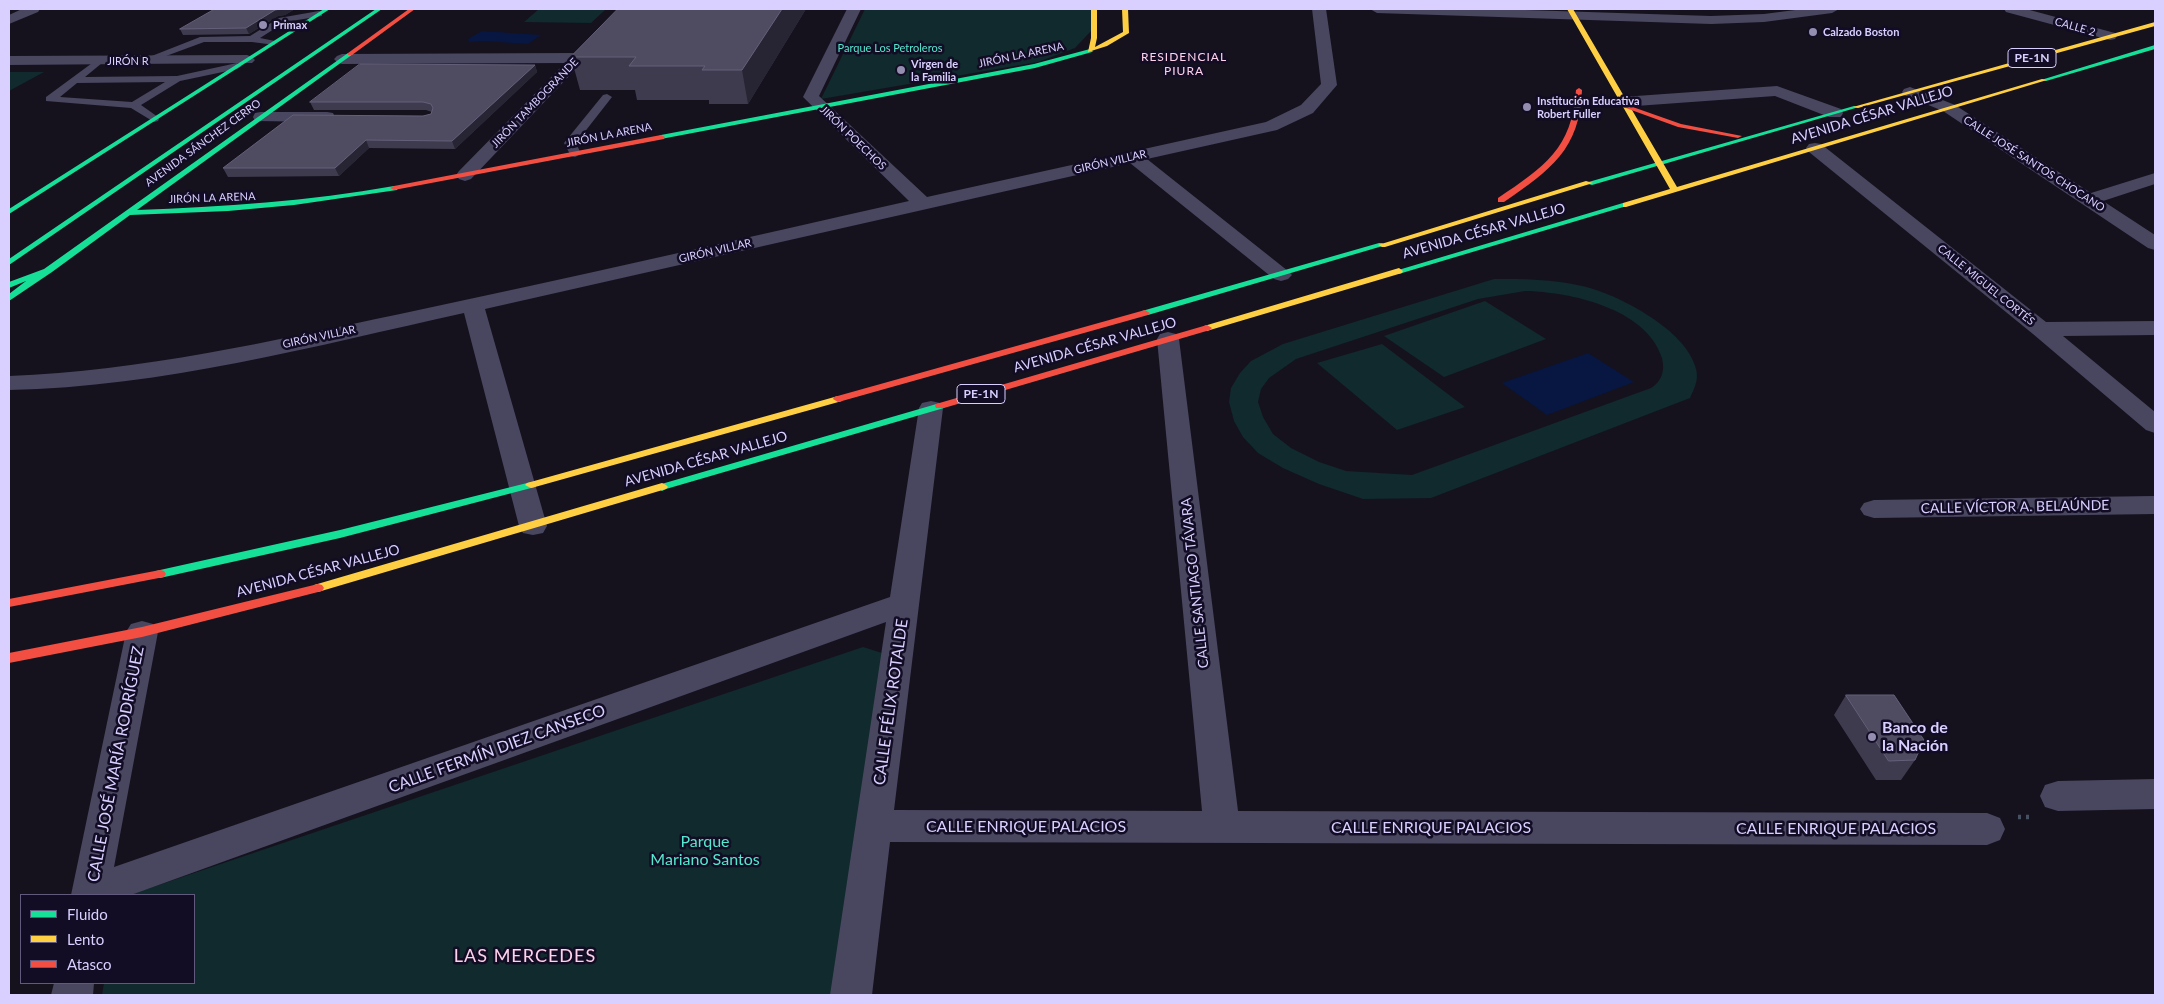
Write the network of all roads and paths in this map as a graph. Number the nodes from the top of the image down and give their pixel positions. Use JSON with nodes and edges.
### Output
{"nodes":[{"id":1,"x":33,"y":9,"type":"edge"},
{"id":2,"x":379,"y":9,"type":"edge"},
{"id":3,"x":412,"y":9,"type":"edge"},
{"id":4,"x":626,"y":9,"type":"edge"},
{"id":5,"x":854,"y":9,"type":"edge"},
{"id":6,"x":1094,"y":9,"type":"edge"},
{"id":7,"x":1125,"y":9,"type":"edge"},
{"id":8,"x":1319,"y":9,"type":"edge"},
{"id":9,"x":1377,"y":9,"type":"edge"},
{"id":10,"x":1832,"y":9,"type":"edge"},
{"id":11,"x":2011,"y":9,"type":"edge"},
{"id":12,"x":323,"y":11,"type":"edge"},
{"id":13,"x":1573,"y":12,"type":"edge"},
{"id":14,"x":1759,"y":14,"type":"edge"},
{"id":15,"x":9,"y":20,"type":"edge"},
{"id":16,"x":2155,"y":24,"type":"edge"},
{"id":17,"x":2110,"y":36,"type":"junction"},
{"id":18,"x":252,"y":39,"type":"junction"},
{"id":19,"x":272,"y":44,"type":"junction"},
{"id":20,"x":2155,"y":47,"type":"edge"},
{"id":21,"x":1091,"y":50,"type":"junction"},
{"id":22,"x":579,"y":58,"type":"junction"},
{"id":23,"x":342,"y":59,"type":"junction"},
{"id":24,"x":9,"y":61,"type":"edge"},
{"id":25,"x":99,"y":61,"type":"junction"},
{"id":26,"x":144,"y":61,"type":"junction"},
{"id":27,"x":242,"y":63,"type":"junction"},
{"id":28,"x":177,"y":79,"type":"junction"},
{"id":29,"x":75,"y":80,"type":"junction"},
{"id":30,"x":1579,"y":90,"type":"dead end"},
{"id":31,"x":1910,"y":92,"type":"junction"},
{"id":32,"x":607,"y":97,"type":"edge"},
{"id":33,"x":1624,"y":104,"type":"junction"},
{"id":34,"x":134,"y":105,"type":"junction"},
{"id":35,"x":821,"y":107,"type":"junction"},
{"id":36,"x":1948,"y":108,"type":"junction"},
{"id":37,"x":1835,"y":113,"type":"junction"},
{"id":38,"x":261,"y":117,"type":"junction"},
{"id":39,"x":339,"y":117,"type":"edge"},
{"id":40,"x":154,"y":119,"type":"junction"},
{"id":41,"x":1750,"y":137,"type":"junction"},
{"id":42,"x":1815,"y":148,"type":"junction"},
{"id":43,"x":575,"y":154,"type":"junction"},
{"id":44,"x":1132,"y":157,"type":"junction"},
{"id":45,"x":1657,"y":162,"type":"junction"},
{"id":46,"x":465,"y":175,"type":"junction"},
{"id":47,"x":2155,"y":178,"type":"edge"},
{"id":48,"x":1674,"y":189,"type":"junction"},
{"id":49,"x":2089,"y":200,"type":"junction"},
{"id":50,"x":923,"y":204,"type":"junction"},
{"id":51,"x":12,"y":208,"type":"edge"},
{"id":52,"x":128,"y":212,"type":"junction"},
{"id":53,"x":1454,"y":223,"type":"junction"},
{"id":54,"x":2155,"y":244,"type":"edge"},
{"id":55,"x":9,"y":263,"type":"edge"},
{"id":56,"x":49,"y":270,"type":"junction"},
{"id":57,"x":1281,"y":275,"type":"junction"},
{"id":58,"x":9,"y":285,"type":"edge"},
{"id":59,"x":9,"y":298,"type":"edge"},
{"id":60,"x":473,"y":305,"type":"junction"},
{"id":61,"x":2155,"y":328,"type":"edge"},
{"id":62,"x":2041,"y":329,"type":"junction"},
{"id":63,"x":1168,"y":339,"type":"junction"},
{"id":64,"x":9,"y":382,"type":"edge"},
{"id":65,"x":931,"y":408,"type":"junction"},
{"id":66,"x":2155,"y":425,"type":"edge"},
{"id":67,"x":522,"y":487,"type":"junction"},
{"id":68,"x":2155,"y":505,"type":"edge"},
{"id":69,"x":1874,"y":509,"type":"dead end"},
{"id":70,"x":532,"y":526,"type":"junction"},
{"id":71,"x":9,"y":603,"type":"edge"},
{"id":72,"x":904,"y":604,"type":"junction"},
{"id":73,"x":142,"y":632,"type":"junction"},
{"id":74,"x":9,"y":658,"type":"edge"},
{"id":75,"x":2155,"y":794,"type":"edge"},
{"id":76,"x":2047,"y":806,"type":"joint"},
{"id":77,"x":1998,"y":823,"type":"joint"},
{"id":78,"x":874,"y":826,"type":"junction"},
{"id":79,"x":1222,"y":828,"type":"junction"},
{"id":80,"x":90,"y":894,"type":"edge"},
{"id":81,"x":851,"y":995,"type":"edge"}],
"edges":[{"from":1,"to":15,"type":"street"},
{"from":2,"to":55,"type":"main road","name":"AVENIDA SÁNCHEZ CERRO"},
{"from":3,"to":23,"type":"main road","name":"AVENIDA SÁNCHEZ CERRO"},
{"from":4,"to":22,"type":"street","name":"JIRÓN TAMBOGRANDE"},
{"from":5,"to":35,"type":"street","name":"JIRÓN POECHOS"},
{"from":6,"to":21,"type":"main road"},
{"from":7,"to":21,"type":"main road","name":"JIRÓN LA ARENA"},
{"from":8,"to":44,"type":"street","name":"GIRÓN VILLAR"},
{"from":9,"to":13,"type":"street"},
{"from":10,"to":14,"type":"street"},
{"from":11,"to":17,"type":"street","name":"CALLE 2"},
{"from":12,"to":18,"type":"lane"},
{"from":12,"to":19,"type":"main road"},
{"from":13,"to":14,"type":"street"},
{"from":13,"to":33,"type":"main road"},
{"from":16,"to":17,"type":"main road","name":"AVENIDA CÉSAR VALLEJO","number":"PE-1N"},
{"from":17,"to":31,"type":"main road","name":"AVENIDA CÉSAR VALLEJO","number":"PE-1N"},
{"from":18,"to":19,"type":"lane"},
{"from":18,"to":26,"type":"lane"},
{"from":19,"to":27,"type":"main road"},
{"from":20,"to":36,"type":"main road","name":"AVENIDA CÉSAR VALLEJO","number":"PE-1N"},
{"from":21,"to":35,"type":"main road","name":"JIRÓN LA ARENA"},
{"from":22,"to":23,"type":"street"},
{"from":22,"to":46,"type":"street","name":"JIRÓN TAMBOGRANDE"},
{"from":23,"to":38,"type":"main road","name":"AVENIDA SÁNCHEZ CERRO"},
{"from":24,"to":25,"type":"street","name":"JIRÓN R"},
{"from":25,"to":26,"type":"street","name":"JIRÓN R"},
{"from":25,"to":29,"type":"lane"},
{"from":26,"to":27,"type":"street","name":"JIRÓN R"},
{"from":27,"to":28,"type":"lane"},
{"from":27,"to":40,"type":"main road"},
{"from":28,"to":29,"type":"lane"},
{"from":28,"to":34,"type":"lane"},
{"from":29,"to":34,"type":"lane"},
{"from":30,"to":53,"type":"main road"},
{"from":31,"to":36,"type":"street","name":"CALLE JOSÉ SANTOS CHOCANO"},
{"from":31,"to":37,"type":"main road","name":"AVENIDA CÉSAR VALLEJO","number":"PE-1N"},
{"from":32,"to":43,"type":"lane"},
{"from":33,"to":37,"type":"street"},
{"from":33,"to":41,"type":"main road"},
{"from":33,"to":45,"type":"main road"},
{"from":34,"to":40,"type":"lane"},
{"from":35,"to":43,"type":"main road","name":"JIRÓN LA ARENA"},
{"from":35,"to":50,"type":"street","name":"JIRÓN POECHOS"},
{"from":36,"to":42,"type":"main road","name":"AVENIDA CÉSAR VALLEJO","number":"PE-1N"},
{"from":36,"to":49,"type":"street","name":"CALLE JOSÉ SANTOS CHOCANO"},
{"from":37,"to":41,"type":"main road","name":"AVENIDA CÉSAR VALLEJO","number":"PE-1N"},
{"from":38,"to":39,"type":"street"},
{"from":38,"to":52,"type":"main road","name":"AVENIDA SÁNCHEZ CERRO"},
{"from":40,"to":51,"type":"main road"},
{"from":41,"to":45,"type":"main road","name":"AVENIDA CÉSAR VALLEJO","number":"PE-1N"},
{"from":42,"to":48,"type":"main road","name":"AVENIDA CÉSAR VALLEJO","number":"PE-1N"},
{"from":42,"to":62,"type":"street","name":"CALLE MIGUEL CORTÉS"},
{"from":43,"to":46,"type":"main road","name":"JIRÓN LA ARENA"},
{"from":44,"to":50,"type":"street","name":"GIRÓN VILLAR"},
{"from":44,"to":57,"type":"street"},
{"from":45,"to":48,"type":"main road"},
{"from":45,"to":53,"type":"main road","name":"AVENIDA CÉSAR VALLEJO","number":"PE-1N"},
{"from":46,"to":52,"type":"main road","name":"JIRÓN LA ARENA"},
{"from":47,"to":49,"type":"street"},
{"from":48,"to":63,"type":"main road","name":"AVENIDA CÉSAR VALLEJO","number":"PE-1N"},
{"from":49,"to":54,"type":"street","name":"CALLE JOSÉ SANTOS CHOCANO"},
{"from":50,"to":60,"type":"street","name":"GIRÓN VILLAR"},
{"from":52,"to":56,"type":"main road","name":"AVENIDA SÁNCHEZ CERRO"},
{"from":53,"to":57,"type":"main road","name":"AVENIDA CÉSAR VALLEJO","number":"PE-1N"},
{"from":56,"to":58,"type":"main road"},
{"from":56,"to":59,"type":"main road","name":"AVENIDA SÁNCHEZ CERRO"},
{"from":57,"to":67,"type":"main road","name":"AVENIDA CÉSAR VALLEJO","number":"PE-1N"},
{"from":60,"to":64,"type":"street","name":"GIRÓN VILLAR"},
{"from":60,"to":67,"type":"street"},
{"from":61,"to":62,"type":"street"},
{"from":62,"to":66,"type":"street","name":"CALLE MIGUEL CORTÉS"},
{"from":63,"to":65,"type":"main road","name":"AVENIDA CÉSAR VALLEJO","number":"PE-1N"},
{"from":63,"to":79,"type":"street","name":"CALLE SANTIAGO TÁVARA"},
{"from":65,"to":70,"type":"main road","name":"AVENIDA CÉSAR VALLEJO","number":"PE-1N"},
{"from":65,"to":72,"type":"street","name":"CALLE FÉLIX ROTALDE"},
{"from":67,"to":70,"type":"street"},
{"from":67,"to":71,"type":"main road","name":"AVENIDA CÉSAR VALLEJO","number":"PE-1N"},
{"from":68,"to":69,"type":"street","name":"CALLE VÍCTOR A. BELAÚNDE"},
{"from":70,"to":73,"type":"main road","name":"AVENIDA CÉSAR VALLEJO","number":"PE-1N"},
{"from":72,"to":78,"type":"street","name":"CALLE FÉLIX ROTALDE"},
{"from":72,"to":80,"type":"street","name":"CALLE FERMÍN DIEZ CANSECO"},
{"from":73,"to":74,"type":"main road","name":"AVENIDA CÉSAR VALLEJO","number":"PE-1N"},
{"from":73,"to":80,"type":"street","name":"CALLE JOSÉ MARÍA RODRÍGUEZ"},
{"from":75,"to":76,"type":"street"},
{"from":76,"to":77,"type":"path"},
{"from":77,"to":79,"type":"street","name":"CALLE ENRIQUE PALACIOS"},
{"from":78,"to":79,"type":"street","name":"CALLE ENRIQUE PALACIOS"},
{"from":78,"to":81,"type":"street","name":"CALLE FÉLIX ROTALDE"}]}
